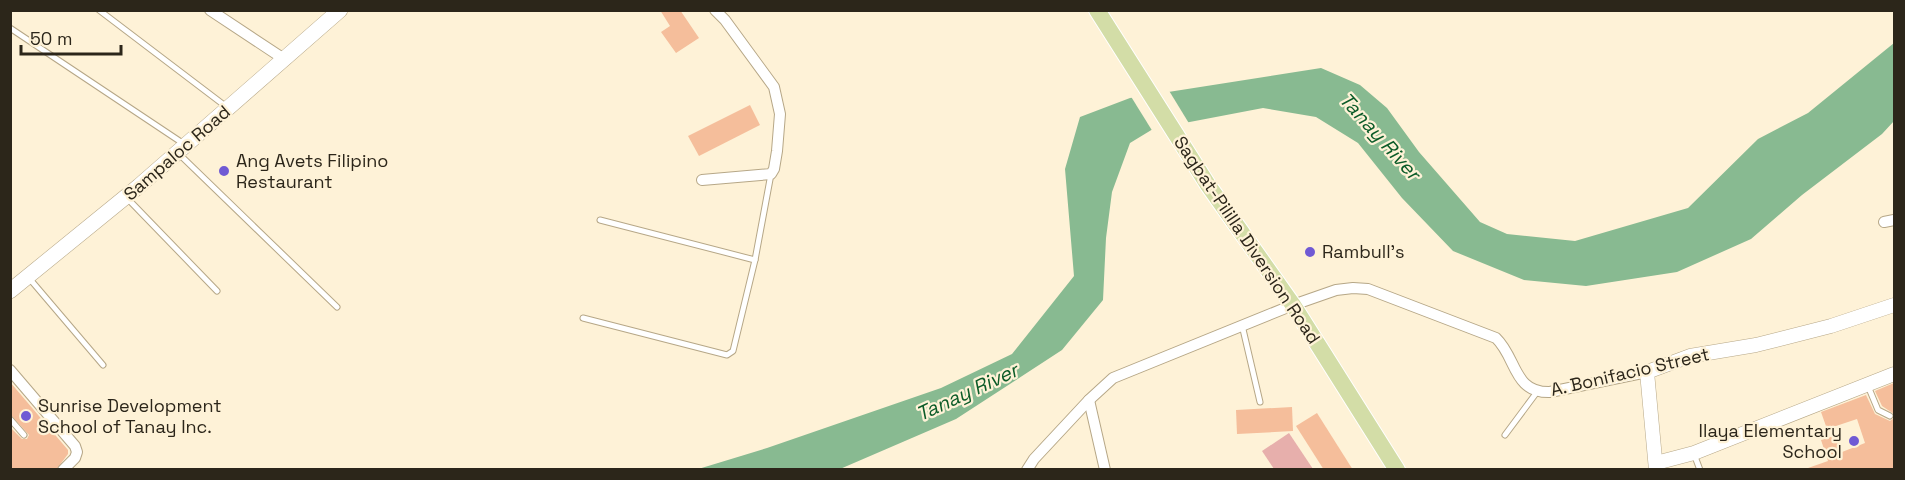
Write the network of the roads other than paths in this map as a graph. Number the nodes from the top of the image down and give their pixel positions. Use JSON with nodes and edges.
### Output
{"nodes":[{"id":1,"x":99,"y":10,"type":"edge"},
{"id":2,"x":210,"y":10,"type":"edge"},
{"id":3,"x":340,"y":10,"type":"edge"},
{"id":4,"x":714,"y":10,"type":"edge"},
{"id":5,"x":1097,"y":10,"type":"edge"},
{"id":6,"x":10,"y":28,"type":"edge"},
{"id":7,"x":284,"y":59,"type":"junction"},
{"id":8,"x":229,"y":109,"type":"junction"},
{"id":9,"x":181,"y":149,"type":"junction"},
{"id":10,"x":771,"y":174,"type":"junction"},
{"id":11,"x":702,"y":180,"type":"dead end"},
{"id":12,"x":126,"y":197,"type":"junction"},
{"id":13,"x":600,"y":220,"type":"dead end"},
{"id":14,"x":755,"y":260,"type":"junction"},
{"id":15,"x":28,"y":277,"type":"junction"},
{"id":16,"x":10,"y":291,"type":"edge"},
{"id":17,"x":217,"y":291,"type":"dead end"},
{"id":18,"x":1894,"y":304,"type":"edge"},
{"id":19,"x":1293,"y":305,"type":"junction"},
{"id":20,"x":337,"y":307,"type":"dead end"},
{"id":21,"x":583,"y":318,"type":"dead end"},
{"id":22,"x":1242,"y":325,"type":"junction"},
{"id":23,"x":103,"y":365,"type":"dead end"},
{"id":24,"x":10,"y":370,"type":"edge"},
{"id":25,"x":1647,"y":372,"type":"junction"},
{"id":26,"x":1894,"y":374,"type":"edge"},
{"id":27,"x":1868,"y":384,"type":"junction"},
{"id":28,"x":1537,"y":393,"type":"junction"},
{"id":29,"x":1089,"y":400,"type":"junction"},
{"id":30,"x":1260,"y":402,"type":"dead end"},
{"id":31,"x":1890,"y":416,"type":"dead end"},
{"id":32,"x":10,"y":419,"type":"edge"},
{"id":33,"x":24,"y":435,"type":"dead end"},
{"id":34,"x":1506,"y":435,"type":"dead end"},
{"id":35,"x":1694,"y":453,"type":"junction"},
{"id":36,"x":1656,"y":466,"type":"edge"},
{"id":37,"x":63,"y":470,"type":"edge"},
{"id":38,"x":1027,"y":470,"type":"edge"},
{"id":39,"x":1105,"y":470,"type":"edge"},
{"id":40,"x":1397,"y":470,"type":"edge"},
{"id":41,"x":1700,"y":470,"type":"edge"}],
"edges":[{"from":1,"to":8,"type":"lane"},
{"from":2,"to":7,"type":"street"},
{"from":3,"to":7,"type":"main road","name":"Sampaloc Road"},
{"from":4,"to":10,"type":"street"},
{"from":5,"to":19,"type":"main road","name":"Sagbat-Pililla Diversion Road"},
{"from":6,"to":9,"type":"lane"},
{"from":7,"to":8,"type":"main road","name":"Sampaloc Road"},
{"from":8,"to":9,"type":"main road","name":"Sampaloc Road"},
{"from":9,"to":12,"type":"main road","name":"Sampaloc Road"},
{"from":9,"to":20,"type":"lane"},
{"from":10,"to":11,"type":"street"},
{"from":10,"to":14,"type":"lane"},
{"from":12,"to":15,"type":"main road","name":"Sampaloc Road"},
{"from":12,"to":17,"type":"lane"},
{"from":13,"to":14,"type":"lane"},
{"from":14,"to":21,"type":"lane"},
{"from":15,"to":16,"type":"main road","name":"Sampaloc Road"},
{"from":15,"to":23,"type":"lane"},
{"from":18,"to":25,"type":"street","name":"A. Bonifacio Street"},
{"from":19,"to":22,"type":"street","name":"A. Bonifacio Street"},
{"from":19,"to":28,"type":"street","name":"A. Bonifacio Street"},
{"from":19,"to":40,"type":"main road","name":"Sagbat-Pililla Diversion Road"},
{"from":22,"to":29,"type":"street","name":"A. Bonifacio Street"},
{"from":22,"to":30,"type":"lane"},
{"from":24,"to":37,"type":"street"},
{"from":25,"to":28,"type":"street","name":"A. Bonifacio Street"},
{"from":25,"to":36,"type":"street"},
{"from":26,"to":27,"type":"street"},
{"from":27,"to":31,"type":"lane"},
{"from":27,"to":35,"type":"street"},
{"from":28,"to":34,"type":"lane"},
{"from":29,"to":38,"type":"street","name":"A. Bonifacio Street"},
{"from":29,"to":39,"type":"street"},
{"from":32,"to":33,"type":"lane"},
{"from":35,"to":36,"type":"street"},
{"from":35,"to":41,"type":"lane"}]}
